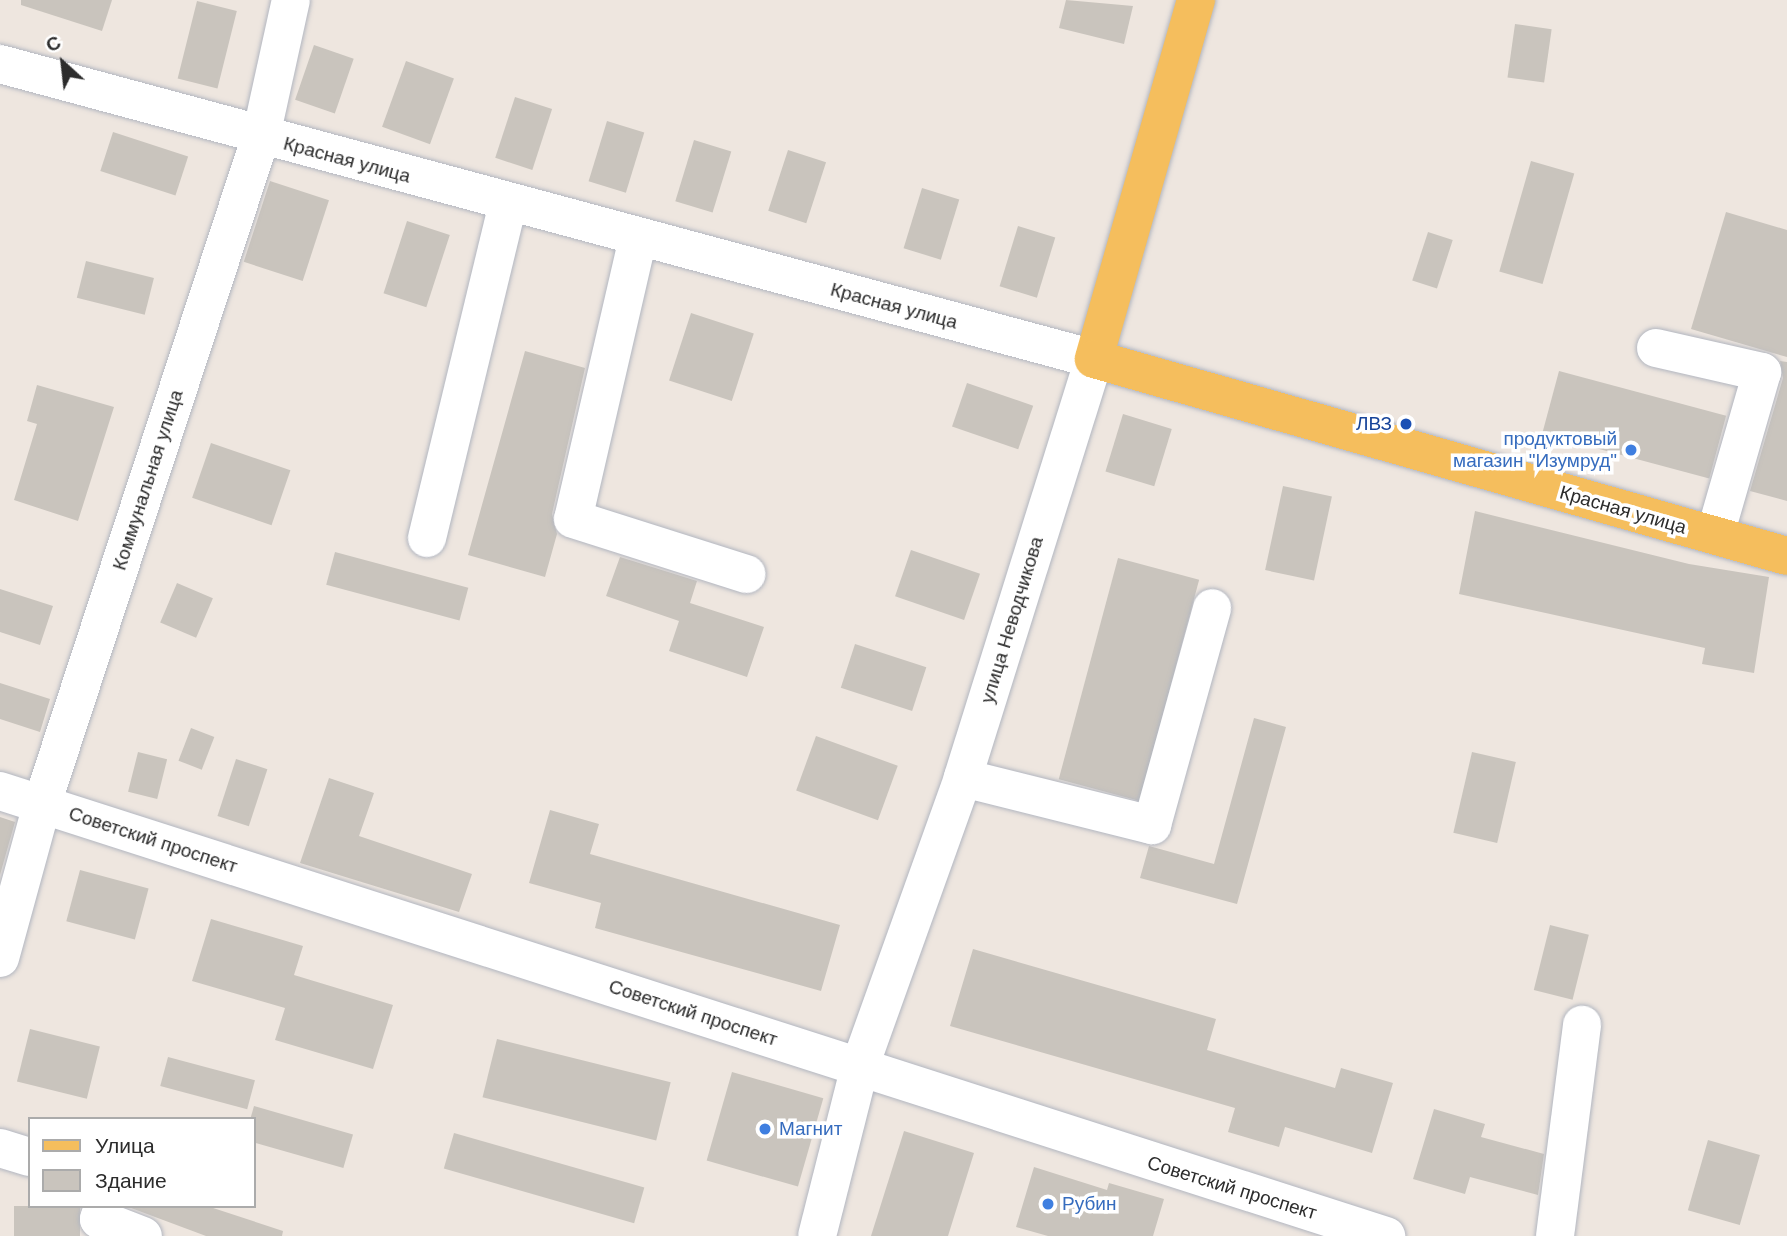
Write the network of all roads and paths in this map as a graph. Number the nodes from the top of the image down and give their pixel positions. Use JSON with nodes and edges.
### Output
{"nodes":[{"id":1,"x":291,"y":0,"type":"edge"},
{"id":2,"x":1196,"y":0,"type":"edge"},
{"id":3,"x":0,"y":64,"type":"edge"},
{"id":4,"x":261,"y":136,"type":"junction"},
{"id":5,"x":508,"y":203,"type":"junction"},
{"id":6,"x":638,"y":238,"type":"junction"},
{"id":7,"x":1656,"y":348,"type":"dead end"},
{"id":8,"x":1094,"y":359,"type":"junction"},
{"id":9,"x":1715,"y":535,"type":"junction"},
{"id":10,"x":427,"y":538,"type":"dead end"},
{"id":11,"x":1787,"y":556,"type":"edge"},
{"id":12,"x":746,"y":574,"type":"dead end"},
{"id":13,"x":1212,"y":608,"type":"dead end"},
{"id":14,"x":963,"y":778,"type":"junction"},
{"id":15,"x":0,"y":791,"type":"edge"},
{"id":16,"x":43,"y":804,"type":"junction"},
{"id":17,"x":0,"y":958,"type":"edge"},
{"id":18,"x":1582,"y":1024,"type":"dead end"},
{"id":19,"x":860,"y":1066,"type":"junction"},
{"id":20,"x":0,"y":1148,"type":"edge"},
{"id":21,"x":28,"y":1156,"type":"edge"},
{"id":22,"x":102,"y":1208,"type":"edge"},
{"id":23,"x":143,"y":1236,"type":"edge"},
{"id":24,"x":817,"y":1236,"type":"edge"},
{"id":25,"x":1386,"y":1236,"type":"edge"},
{"id":26,"x":1555,"y":1236,"type":"edge"}],
"edges":[{"from":1,"to":4,"type":"street","name":"Коммунальная улица"},
{"from":2,"to":8,"type":"main road","name":"улица Неводчикова"},
{"from":3,"to":4,"type":"street","name":"Красная улица"},
{"from":4,"to":5,"type":"street","name":"Красная улица"},
{"from":4,"to":16,"type":"street","name":"Коммунальная улица"},
{"from":5,"to":6,"type":"street","name":"Красная улица"},
{"from":5,"to":10,"type":"street"},
{"from":6,"to":8,"type":"street","name":"Красная улица"},
{"from":6,"to":12,"type":"street"},
{"from":7,"to":9,"type":"street"},
{"from":8,"to":9,"type":"main road","name":"Красная улица"},
{"from":8,"to":14,"type":"street","name":"улица Неводчикова"},
{"from":9,"to":11,"type":"main road","name":"Красная улица"},
{"from":13,"to":14,"type":"street"},
{"from":14,"to":19,"type":"street","name":"улица Неводчикова"},
{"from":15,"to":16,"type":"street","name":"Советский проспект"},
{"from":16,"to":17,"type":"street","name":"Коммунальная улица"},
{"from":16,"to":19,"type":"street","name":"Советский проспект"},
{"from":18,"to":26,"type":"street"},
{"from":19,"to":24,"type":"street","name":"улица Неводчикова"},
{"from":19,"to":25,"type":"street","name":"Советский проспект"},
{"from":20,"to":21,"type":"street"},
{"from":22,"to":23,"type":"street"}]}
